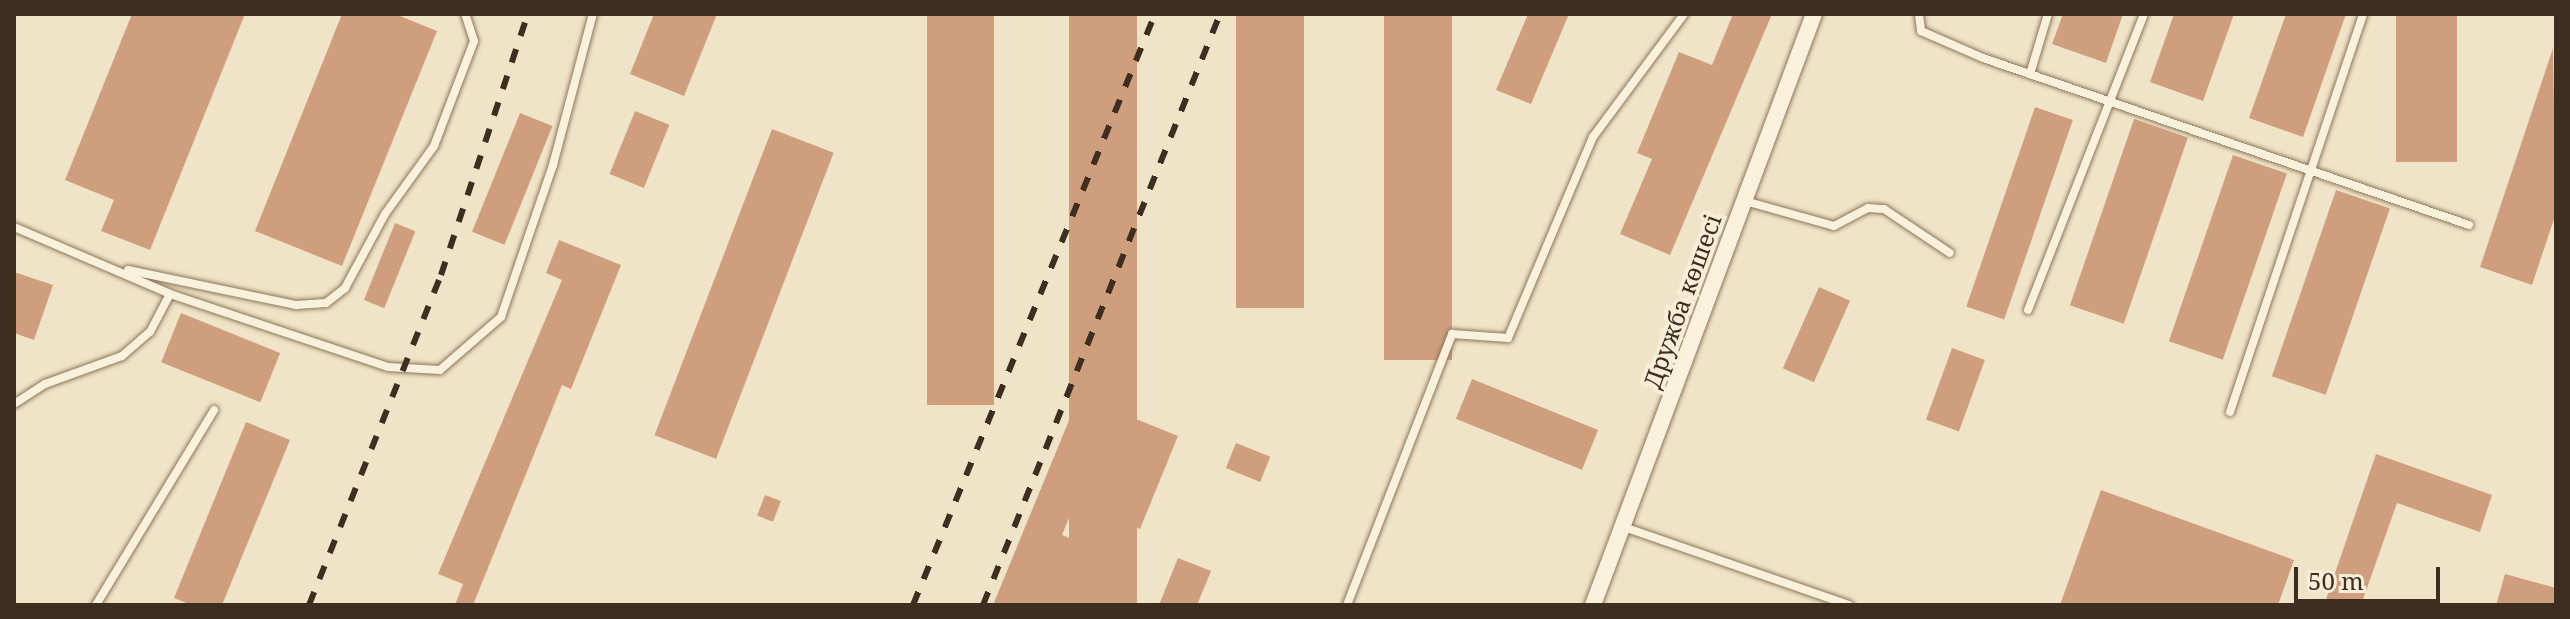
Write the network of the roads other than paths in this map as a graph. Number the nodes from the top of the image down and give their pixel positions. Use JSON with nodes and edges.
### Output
{"nodes":[{"id":1,"x":465,"y":14,"type":"edge"},
{"id":2,"x":593,"y":14,"type":"edge"},
{"id":3,"x":1684,"y":14,"type":"edge"},
{"id":4,"x":1814,"y":14,"type":"edge"},
{"id":5,"x":1919,"y":14,"type":"edge"},
{"id":6,"x":2048,"y":14,"type":"edge"},
{"id":7,"x":2144,"y":14,"type":"edge"},
{"id":8,"x":2363,"y":14,"type":"edge"},
{"id":9,"x":2030,"y":74,"type":"junction"},
{"id":10,"x":2110,"y":101,"type":"junction"},
{"id":11,"x":2311,"y":170,"type":"junction"},
{"id":12,"x":1745,"y":201,"type":"junction"},
{"id":13,"x":2469,"y":225,"type":"dead end"},
{"id":14,"x":14,"y":227,"type":"edge"},
{"id":15,"x":1950,"y":253,"type":"dead end"},
{"id":16,"x":116,"y":268,"type":"junction"},
{"id":17,"x":170,"y":294,"type":"junction"},
{"id":18,"x":2028,"y":310,"type":"dead end"},
{"id":19,"x":14,"y":404,"type":"edge"},
{"id":20,"x":214,"y":410,"type":"dead end"},
{"id":21,"x":2230,"y":412,"type":"dead end"},
{"id":22,"x":1624,"y":527,"type":"junction"},
{"id":23,"x":96,"y":605,"type":"edge"},
{"id":24,"x":1347,"y":605,"type":"edge"},
{"id":25,"x":1593,"y":605,"type":"edge"},
{"id":26,"x":1849,"y":605,"type":"edge"}],
"edges":[{"from":1,"to":16,"type":"lane"},
{"from":2,"to":17,"type":"lane"},
{"from":3,"to":24,"type":"lane"},
{"from":4,"to":12,"type":"street","name":"Дружба көшесі"},
{"from":5,"to":9,"type":"lane"},
{"from":6,"to":9,"type":"lane"},
{"from":7,"to":10,"type":"lane"},
{"from":8,"to":11,"type":"lane"},
{"from":9,"to":10,"type":"lane"},
{"from":10,"to":11,"type":"lane"},
{"from":10,"to":18,"type":"lane"},
{"from":11,"to":13,"type":"lane"},
{"from":11,"to":21,"type":"lane"},
{"from":12,"to":15,"type":"lane"},
{"from":12,"to":22,"type":"street","name":"Дружба көшесі"},
{"from":14,"to":16,"type":"lane"},
{"from":16,"to":17,"type":"lane"},
{"from":17,"to":19,"type":"lane"},
{"from":20,"to":23,"type":"lane"},
{"from":22,"to":25,"type":"street","name":"Дружба көшесі"},
{"from":22,"to":26,"type":"lane"}]}
